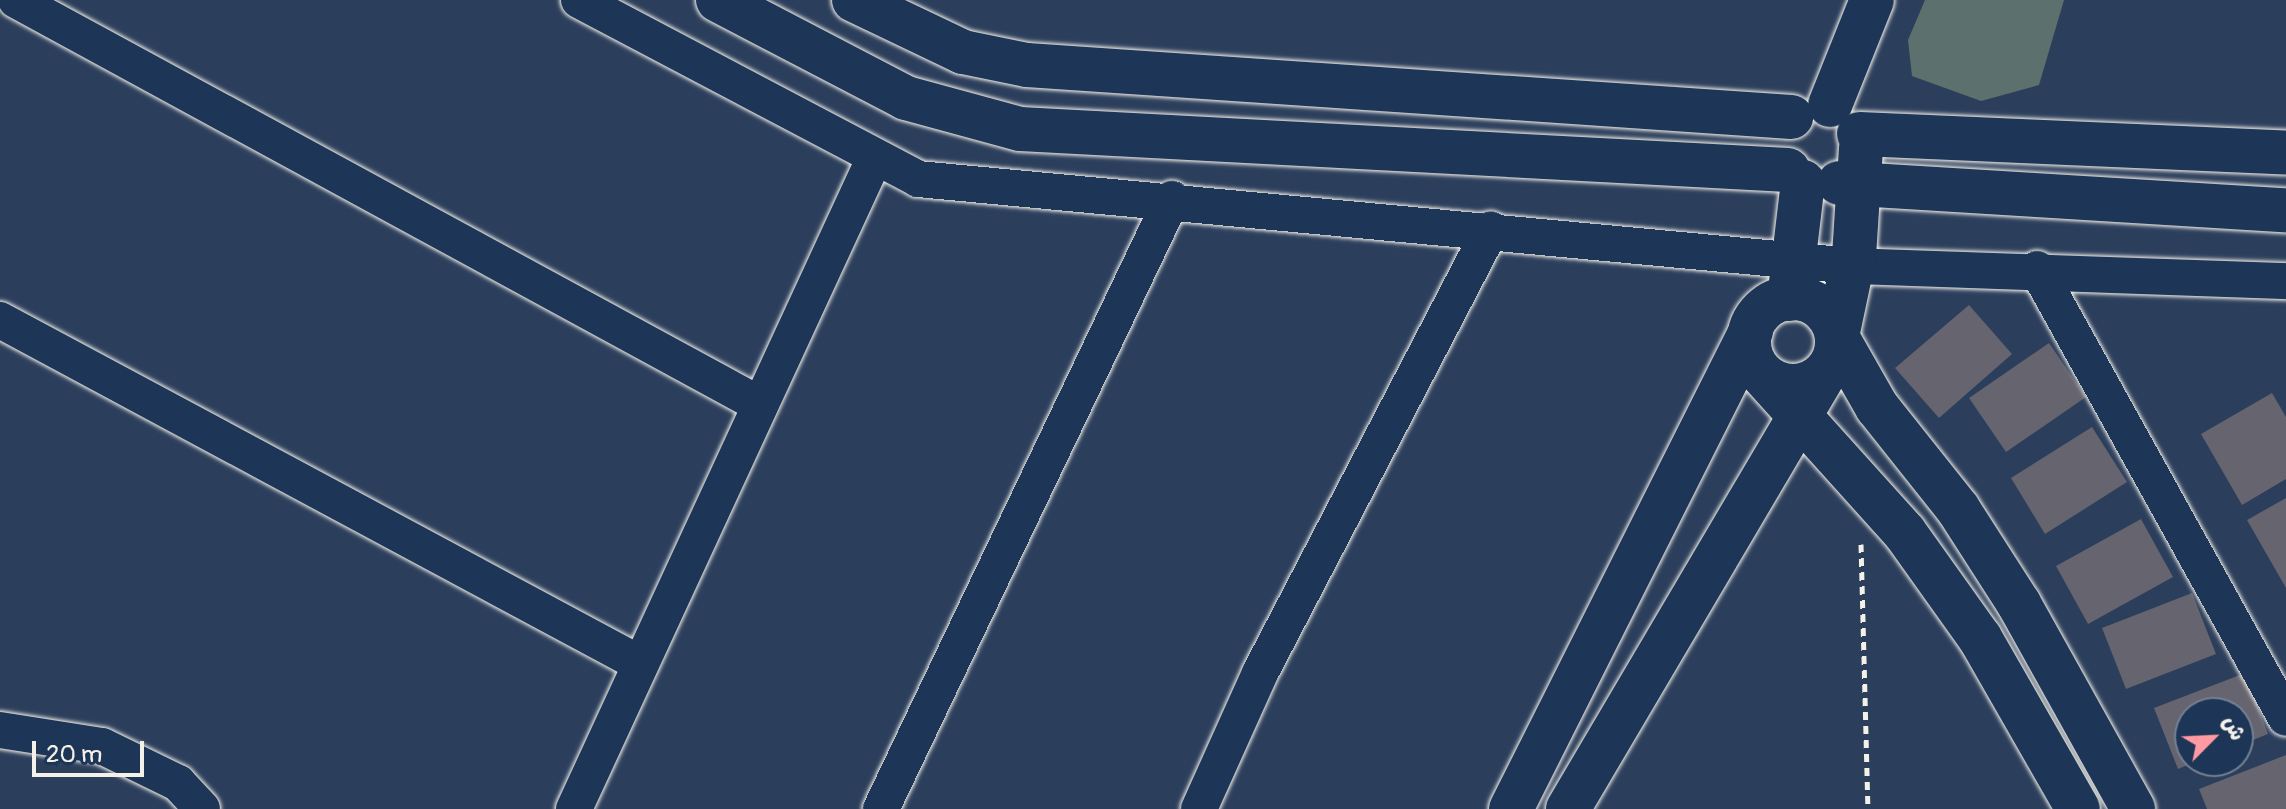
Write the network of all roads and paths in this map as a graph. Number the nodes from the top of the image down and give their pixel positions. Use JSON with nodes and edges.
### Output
{"nodes":[{"id":1,"x":16,"y":0,"type":"edge"},
{"id":2,"x":579,"y":0,"type":"edge"},
{"id":3,"x":718,"y":0,"type":"edge"},
{"id":4,"x":854,"y":0,"type":"edge"},
{"id":5,"x":1872,"y":0,"type":"edge"},
{"id":6,"x":1829,"y":153,"type":"junction"},
{"id":7,"x":2286,"y":153,"type":"edge"},
{"id":8,"x":874,"y":159,"type":"junction"},
{"id":9,"x":1172,"y":199,"type":"junction"},
{"id":10,"x":2286,"y":210,"type":"edge"},
{"id":11,"x":1491,"y":229,"type":"junction"},
{"id":12,"x":1852,"y":266,"type":"junction"},
{"id":13,"x":2037,"y":269,"type":"junction"},
{"id":14,"x":1791,"y":280,"type":"junction"},
{"id":15,"x":2286,"y":281,"type":"edge"},
{"id":16,"x":0,"y":320,"type":"edge"},
{"id":17,"x":1751,"y":331,"type":"junction"},
{"id":18,"x":1831,"y":355,"type":"junction"},
{"id":19,"x":1761,"y":373,"type":"junction"},
{"id":20,"x":757,"y":403,"type":"junction"},
{"id":21,"x":1801,"y":415,"type":"junction"},
{"id":22,"x":1861,"y":539,"type":"dead end"},
{"id":23,"x":637,"y":662,"type":"junction"},
{"id":24,"x":2286,"y":718,"type":"edge"},
{"id":25,"x":0,"y":730,"type":"edge"},
{"id":26,"x":202,"y":809,"type":"edge"},
{"id":27,"x":574,"y":809,"type":"edge"},
{"id":28,"x":881,"y":809,"type":"edge"},
{"id":29,"x":1199,"y":809,"type":"edge"},
{"id":30,"x":1511,"y":809,"type":"edge"},
{"id":31,"x":1568,"y":809,"type":"edge"},
{"id":32,"x":1868,"y":809,"type":"edge"},
{"id":33,"x":2078,"y":809,"type":"edge"},
{"id":34,"x":2133,"y":809,"type":"edge"}],
"edges":[{"from":1,"to":20,"type":"street"},
{"from":2,"to":8,"type":"street"},
{"from":3,"to":6,"type":"street"},
{"from":4,"to":6,"type":"street"},
{"from":5,"to":6,"type":"street"},
{"from":6,"to":7,"type":"street"},
{"from":6,"to":10,"type":"street"},
{"from":6,"to":12,"type":"street"},
{"from":6,"to":14,"type":"street"},
{"from":8,"to":9,"type":"street"},
{"from":8,"to":20,"type":"street"},
{"from":9,"to":11,"type":"street"},
{"from":9,"to":28,"type":"street"},
{"from":11,"to":14,"type":"street"},
{"from":11,"to":29,"type":"street"},
{"from":12,"to":13,"type":"street"},
{"from":12,"to":14,"type":"street"},
{"from":12,"to":18,"type":"street"},
{"from":13,"to":15,"type":"street"},
{"from":13,"to":24,"type":"street"},
{"from":14,"to":17,"type":"street"},
{"from":14,"to":18,"type":"street"},
{"from":16,"to":23,"type":"street"},
{"from":17,"to":19,"type":"street"},
{"from":17,"to":30,"type":"street"},
{"from":18,"to":19,"type":"street"},
{"from":18,"to":21,"type":"street"},
{"from":18,"to":34,"type":"street"},
{"from":19,"to":21,"type":"street"},
{"from":20,"to":23,"type":"street"},
{"from":21,"to":31,"type":"street"},
{"from":21,"to":33,"type":"street"},
{"from":22,"to":32,"type":"path"},
{"from":23,"to":27,"type":"street"},
{"from":25,"to":26,"type":"street"}]}
